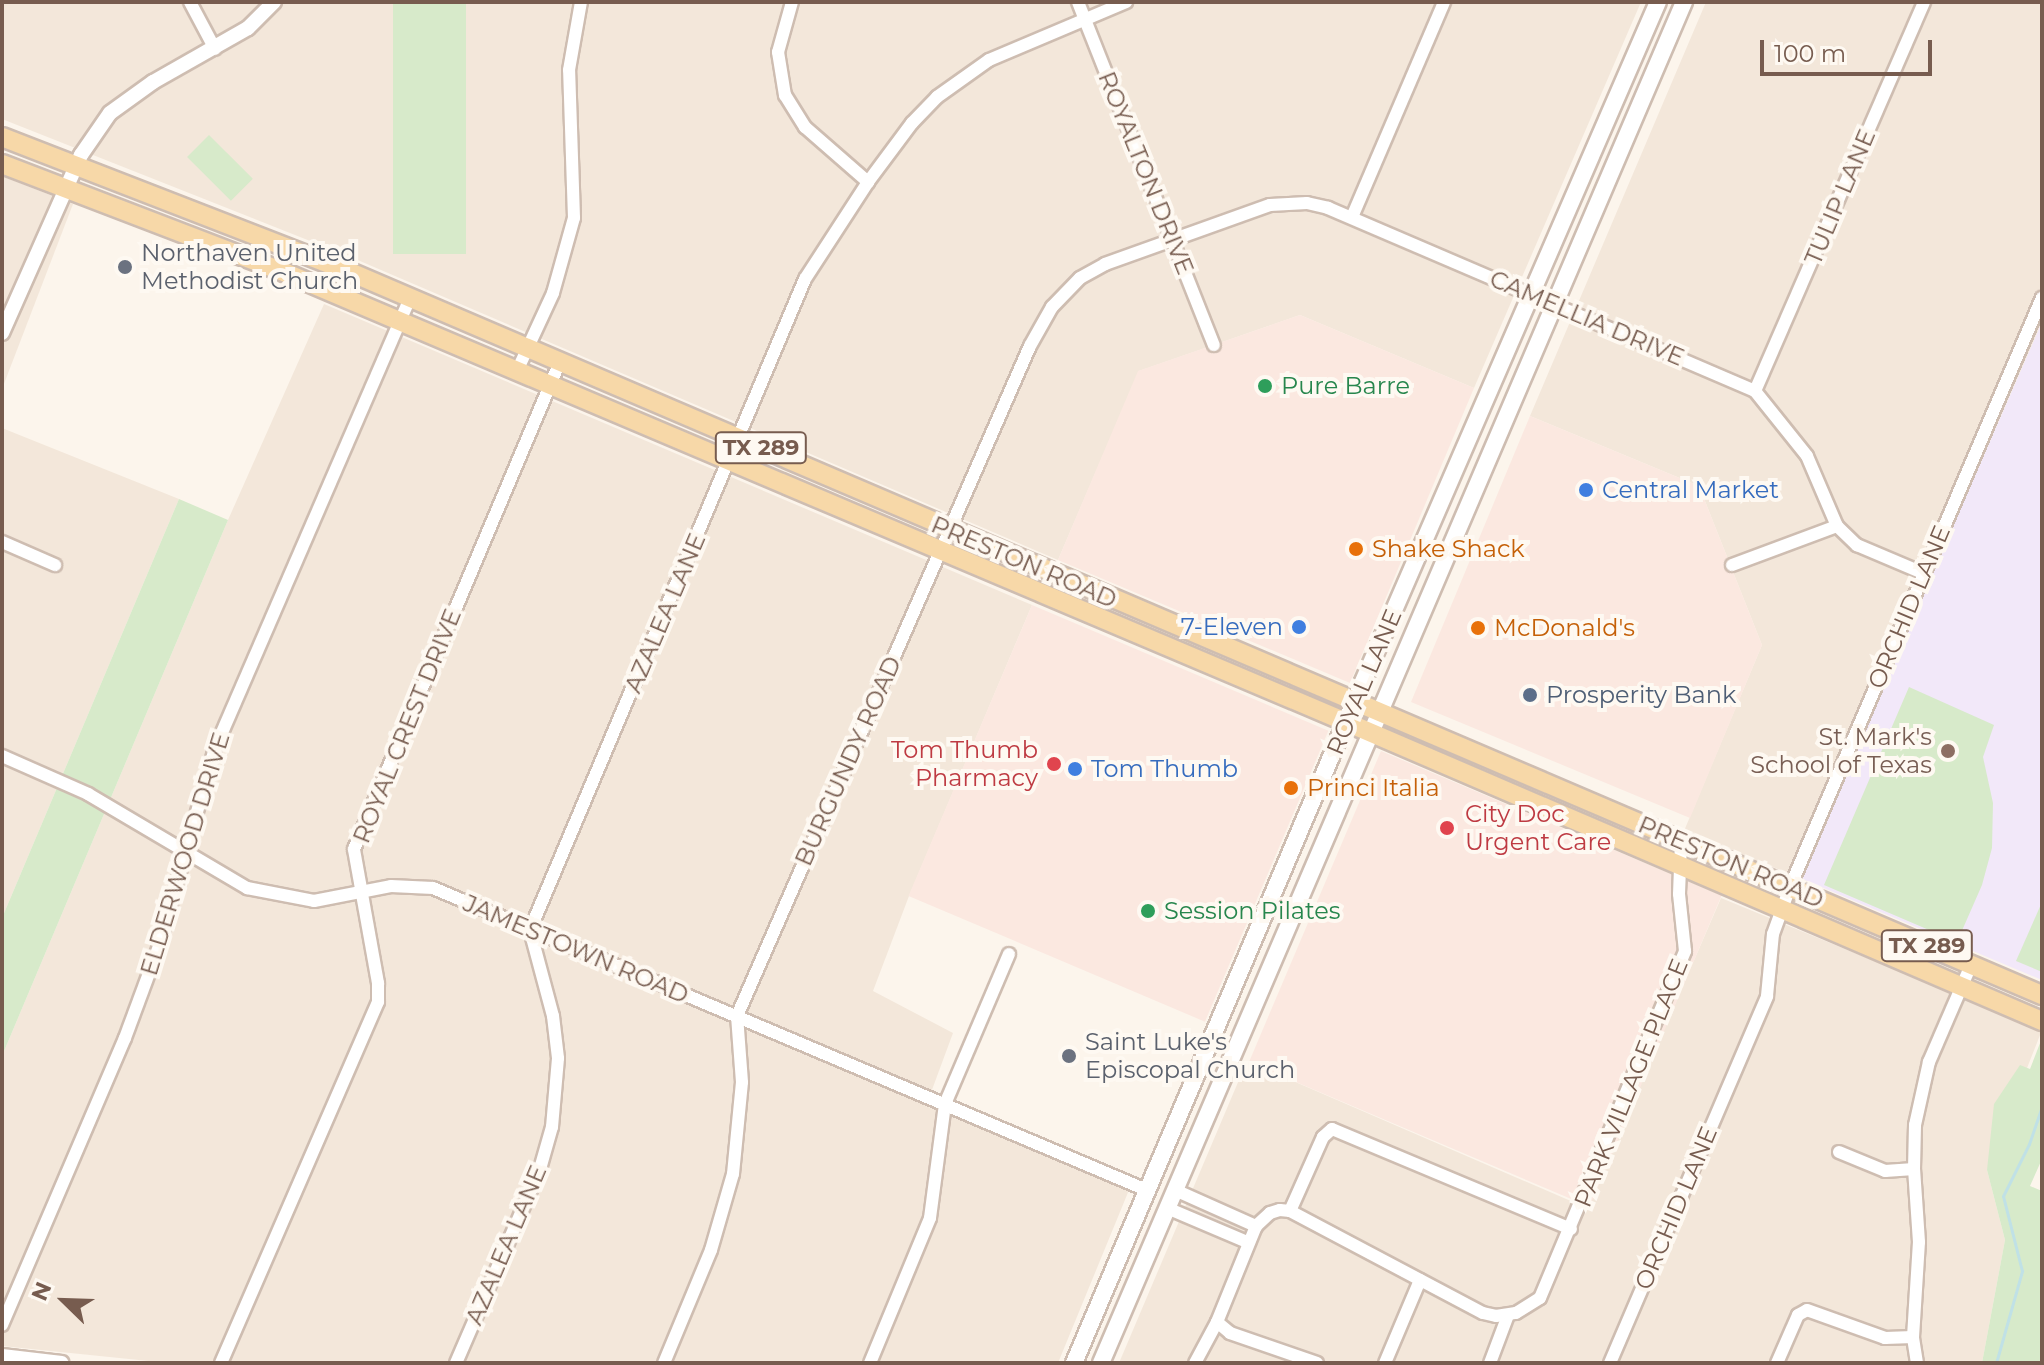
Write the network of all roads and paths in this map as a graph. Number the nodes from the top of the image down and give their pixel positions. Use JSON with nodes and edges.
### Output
{"nodes":[{"id":1,"x":190,"y":2,"type":"edge"},
{"id":2,"x":274,"y":2,"type":"edge"},
{"id":3,"x":581,"y":2,"type":"edge"},
{"id":4,"x":792,"y":2,"type":"edge"},
{"id":5,"x":1078,"y":2,"type":"edge"},
{"id":6,"x":1126,"y":2,"type":"edge"},
{"id":7,"x":1444,"y":2,"type":"edge"},
{"id":8,"x":1658,"y":2,"type":"edge"},
{"id":9,"x":1684,"y":2,"type":"edge"},
{"id":10,"x":1924,"y":2,"type":"edge"},
{"id":11,"x":1084,"y":21,"type":"junction"},
{"id":12,"x":215,"y":49,"type":"junction"},
{"id":13,"x":2,"y":137,"type":"edge"},
{"id":14,"x":2,"y":164,"type":"edge"},
{"id":15,"x":76,"y":165,"type":"junction"},
{"id":16,"x":868,"y":182,"type":"junction"},
{"id":17,"x":66,"y":189,"type":"junction"},
{"id":18,"x":1352,"y":217,"type":"junction"},
{"id":19,"x":1174,"y":241,"type":"junction"},
{"id":20,"x":296,"y":250,"type":"junction"},
{"id":21,"x":286,"y":273,"type":"junction"},
{"id":22,"x":1533,"y":295,"type":"junction"},
{"id":23,"x":410,"y":298,"type":"junction"},
{"id":24,"x":2042,"y":298,"type":"edge"},
{"id":25,"x":1555,"y":304,"type":"junction"},
{"id":26,"x":400,"y":322,"type":"junction"},
{"id":27,"x":2,"y":333,"type":"edge"},
{"id":28,"x":1214,"y":345,"type":"dead end"},
{"id":29,"x":527,"y":350,"type":"junction"},
{"id":30,"x":559,"y":364,"type":"junction"},
{"id":31,"x":517,"y":371,"type":"junction"},
{"id":32,"x":550,"y":386,"type":"junction"},
{"id":33,"x":1755,"y":391,"type":"junction"},
{"id":34,"x":739,"y":439,"type":"junction"},
{"id":35,"x":730,"y":460,"type":"junction"},
{"id":36,"x":1837,"y":526,"type":"junction"},
{"id":37,"x":949,"y":530,"type":"junction"},
{"id":38,"x":2,"y":542,"type":"edge"},
{"id":39,"x":940,"y":552,"type":"junction"},
{"id":40,"x":55,"y":565,"type":"dead end"},
{"id":41,"x":1732,"y":565,"type":"dead end"},
{"id":42,"x":1923,"y":573,"type":"junction"},
{"id":43,"x":1058,"y":577,"type":"junction"},
{"id":44,"x":1048,"y":598,"type":"junction"},
{"id":45,"x":1147,"y":614,"type":"junction"},
{"id":46,"x":1141,"y":637,"type":"junction"},
{"id":47,"x":1355,"y":701,"type":"junction"},
{"id":48,"x":1379,"y":711,"type":"junction"},
{"id":49,"x":1346,"y":722,"type":"junction"},
{"id":50,"x":1370,"y":732,"type":"junction"},
{"id":51,"x":2,"y":756,"type":"edge"},
{"id":52,"x":1568,"y":792,"type":"junction"},
{"id":53,"x":1588,"y":801,"type":"junction"},
{"id":54,"x":1559,"y":813,"type":"junction"},
{"id":55,"x":1577,"y":821,"type":"junction"},
{"id":56,"x":1681,"y":841,"type":"junction"},
{"id":57,"x":184,"y":853,"type":"junction"},
{"id":58,"x":1679,"y":865,"type":"junction"},
{"id":59,"x":1280,"y":881,"type":"junction"},
{"id":60,"x":1790,"y":887,"type":"junction"},
{"id":61,"x":360,"y":891,"type":"junction"},
{"id":62,"x":1304,"y":892,"type":"junction"},
{"id":63,"x":1781,"y":909,"type":"junction"},
{"id":64,"x":530,"y":930,"type":"junction"},
{"id":65,"x":1257,"y":937,"type":"junction"},
{"id":66,"x":1281,"y":947,"type":"junction"},
{"id":67,"x":1009,"y":954,"type":"dead end"},
{"id":68,"x":1964,"y":962,"type":"junction"},
{"id":69,"x":1960,"y":986,"type":"junction"},
{"id":70,"x":2042,"y":995,"type":"edge"},
{"id":71,"x":737,"y":1016,"type":"junction"},
{"id":72,"x":2042,"y":1021,"type":"edge"},
{"id":73,"x":1195,"y":1082,"type":"junction"},
{"id":74,"x":1218,"y":1091,"type":"junction"},
{"id":75,"x":945,"y":1104,"type":"junction"},
{"id":76,"x":1839,"y":1152,"type":"dead end"},
{"id":77,"x":1914,"y":1169,"type":"junction"},
{"id":78,"x":1175,"y":1190,"type":"junction"},
{"id":79,"x":1149,"y":1191,"type":"junction"},
{"id":80,"x":1167,"y":1208,"type":"junction"},
{"id":81,"x":1290,"y":1211,"type":"junction"},
{"id":82,"x":1256,"y":1226,"type":"junction"},
{"id":83,"x":1571,"y":1229,"type":"junction"},
{"id":84,"x":1247,"y":1242,"type":"junction"},
{"id":85,"x":1420,"y":1280,"type":"junction"},
{"id":86,"x":1508,"y":1315,"type":"junction"},
{"id":87,"x":1217,"y":1322,"type":"junction"},
{"id":88,"x":2,"y":1325,"type":"edge"},
{"id":89,"x":1913,"y":1337,"type":"junction"},
{"id":90,"x":2,"y":1356,"type":"edge"},
{"id":91,"x":62,"y":1363,"type":"edge"},
{"id":92,"x":221,"y":1363,"type":"edge"},
{"id":93,"x":456,"y":1363,"type":"edge"},
{"id":94,"x":664,"y":1363,"type":"edge"},
{"id":95,"x":870,"y":1363,"type":"edge"},
{"id":96,"x":1074,"y":1363,"type":"edge"},
{"id":97,"x":1101,"y":1363,"type":"edge"},
{"id":98,"x":1195,"y":1363,"type":"edge"},
{"id":99,"x":1317,"y":1363,"type":"edge"},
{"id":100,"x":1385,"y":1363,"type":"edge"},
{"id":101,"x":1490,"y":1363,"type":"edge"},
{"id":102,"x":1610,"y":1363,"type":"edge"},
{"id":103,"x":1777,"y":1363,"type":"edge"},
{"id":104,"x":1917,"y":1363,"type":"edge"}],
"edges":[{"from":1,"to":12,"type":"street"},
{"from":2,"to":12,"type":"street"},
{"from":3,"to":29,"type":"street"},
{"from":4,"to":16,"type":"street"},
{"from":5,"to":11,"type":"street","name":"ROYALTON DRIVE"},
{"from":6,"to":11,"type":"street","name":"AZALEA LANE"},
{"from":7,"to":18,"type":"street"},
{"from":8,"to":22,"type":"main road","name":"ROYAL LANE"},
{"from":9,"to":25,"type":"main road","name":"ROYAL LANE"},
{"from":10,"to":33,"type":"street","name":"TULIP LANE"},
{"from":11,"to":16,"type":"street","name":"AZALEA LANE"},
{"from":11,"to":19,"type":"street","name":"ROYALTON DRIVE"},
{"from":12,"to":15,"type":"street"},
{"from":13,"to":15,"type":"main road","name":"PRESTON ROAD","number":"TX 289"},
{"from":14,"to":17,"type":"main road","name":"PRESTON ROAD","number":"TX 289"},
{"from":15,"to":17,"type":"street"},
{"from":15,"to":20,"type":"main road","name":"PRESTON ROAD","number":"TX 289"},
{"from":16,"to":34,"type":"street","name":"AZALEA LANE"},
{"from":17,"to":21,"type":"main road","name":"PRESTON ROAD","number":"TX 289"},
{"from":17,"to":27,"type":"street"},
{"from":18,"to":19,"type":"street","name":"CAMELLIA DRIVE"},
{"from":18,"to":22,"type":"street","name":"CAMELLIA DRIVE"},
{"from":19,"to":28,"type":"street","name":"ROYALTON DRIVE"},
{"from":19,"to":37,"type":"street","name":"BURGUNDY ROAD"},
{"from":20,"to":21,"type":"main road"},
{"from":20,"to":23,"type":"main road","name":"PRESTON ROAD","number":"TX 289"},
{"from":21,"to":26,"type":"main road","name":"PRESTON ROAD","number":"TX 289"},
{"from":22,"to":25,"type":"street","name":"CAMELLIA DRIVE"},
{"from":22,"to":47,"type":"main road","name":"ROYAL LANE"},
{"from":23,"to":26,"type":"street","name":"ELDERWOOD DRIVE"},
{"from":23,"to":29,"type":"main road","name":"PRESTON ROAD","number":"TX 289"},
{"from":24,"to":42,"type":"street","name":"ORCHID LANE"},
{"from":25,"to":33,"type":"street","name":"CAMELLIA DRIVE"},
{"from":25,"to":48,"type":"main road","name":"ROYAL LANE"},
{"from":26,"to":31,"type":"main road","name":"PRESTON ROAD","number":"TX 289"},
{"from":26,"to":57,"type":"street","name":"ELDERWOOD DRIVE"},
{"from":29,"to":30,"type":"main road","name":"PRESTON ROAD","number":"TX 289"},
{"from":29,"to":31,"type":"street"},
{"from":30,"to":32,"type":"street","name":"ROYAL CREST DRIVE"},
{"from":30,"to":34,"type":"main road","name":"PRESTON ROAD","number":"TX 289"},
{"from":31,"to":32,"type":"main road","name":"PRESTON ROAD","number":"TX 289"},
{"from":32,"to":35,"type":"main road","name":"PRESTON ROAD","number":"TX 289"},
{"from":32,"to":61,"type":"street","name":"ROYAL CREST DRIVE"},
{"from":33,"to":36,"type":"street","name":"CAMELLIA DRIVE"},
{"from":34,"to":35,"type":"street","name":"AZALEA LANE"},
{"from":34,"to":37,"type":"main road","name":"PRESTON ROAD","number":"TX 289"},
{"from":35,"to":39,"type":"main road","name":"PRESTON ROAD","number":"TX 289"},
{"from":35,"to":64,"type":"street","name":"AZALEA LANE"},
{"from":36,"to":41,"type":"street"},
{"from":36,"to":42,"type":"street","name":"CAMELLIA DRIVE"},
{"from":37,"to":39,"type":"street","name":"BURGUNDY ROAD"},
{"from":37,"to":43,"type":"main road","name":"PRESTON ROAD","number":"TX 289"},
{"from":38,"to":40,"type":"street"},
{"from":39,"to":44,"type":"main road","name":"PRESTON ROAD","number":"TX 289"},
{"from":39,"to":71,"type":"street","name":"BURGUNDY ROAD"},
{"from":42,"to":60,"type":"street","name":"ORCHID LANE"},
{"from":43,"to":44,"type":"main road"},
{"from":43,"to":45,"type":"main road","name":"PRESTON ROAD","number":"TX 289"},
{"from":44,"to":46,"type":"main road","name":"PRESTON ROAD","number":"TX 289"},
{"from":45,"to":46,"type":"main road"},
{"from":45,"to":47,"type":"main road","name":"PRESTON ROAD","number":"TX 289"},
{"from":46,"to":49,"type":"main road","name":"PRESTON ROAD","number":"TX 289"},
{"from":47,"to":48,"type":"main road","name":"PRESTON ROAD","number":"TX 289"},
{"from":47,"to":49,"type":"main road","name":"ROYAL LANE"},
{"from":48,"to":50,"type":"main road","name":"ROYAL LANE"},
{"from":48,"to":52,"type":"main road","name":"PRESTON ROAD","number":"TX 289"},
{"from":49,"to":50,"type":"main road","name":"PRESTON ROAD","number":"TX 289"},
{"from":49,"to":59,"type":"main road","name":"ROYAL LANE"},
{"from":50,"to":54,"type":"main road","name":"PRESTON ROAD","number":"TX 289"},
{"from":50,"to":62,"type":"main road","name":"ROYAL LANE"},
{"from":51,"to":57,"type":"street","name":"JAMESTOWN ROAD"},
{"from":52,"to":53,"type":"main road","name":"PRESTON ROAD","number":"TX 289"},
{"from":52,"to":54,"type":"main road"},
{"from":53,"to":55,"type":"main road"},
{"from":53,"to":56,"type":"main road","name":"PRESTON ROAD","number":"TX 289"},
{"from":54,"to":55,"type":"main road","name":"PRESTON ROAD","number":"TX 289"},
{"from":55,"to":58,"type":"main road","name":"PRESTON ROAD","number":"TX 289"},
{"from":56,"to":58,"type":"street","name":"PARK VILLAGE PLACE"},
{"from":56,"to":60,"type":"main road","name":"PRESTON ROAD","number":"TX 289"},
{"from":57,"to":61,"type":"street","name":"JAMESTOWN ROAD"},
{"from":57,"to":88,"type":"street","name":"ELDERWOOD DRIVE"},
{"from":58,"to":63,"type":"main road","name":"PRESTON ROAD","number":"TX 289"},
{"from":58,"to":83,"type":"street","name":"PARK VILLAGE PLACE"},
{"from":59,"to":62,"type":"main road"},
{"from":59,"to":65,"type":"main road","name":"ROYAL LANE"},
{"from":60,"to":63,"type":"street","name":"ORCHID LANE"},
{"from":60,"to":68,"type":"main road","name":"PRESTON ROAD","number":"TX 289"},
{"from":61,"to":64,"type":"street","name":"JAMESTOWN ROAD"},
{"from":61,"to":92,"type":"street","name":"ROYAL CREST DRIVE"},
{"from":62,"to":66,"type":"main road","name":"ROYAL LANE"},
{"from":63,"to":69,"type":"main road","name":"PRESTON ROAD","number":"TX 289"},
{"from":63,"to":102,"type":"street","name":"ORCHID LANE"},
{"from":64,"to":71,"type":"street","name":"JAMESTOWN ROAD"},
{"from":64,"to":93,"type":"street","name":"AZALEA LANE"},
{"from":65,"to":66,"type":"main road"},
{"from":65,"to":73,"type":"main road","name":"ROYAL LANE"},
{"from":66,"to":74,"type":"main road","name":"ROYAL LANE"},
{"from":67,"to":75,"type":"street"},
{"from":68,"to":69,"type":"street"},
{"from":68,"to":70,"type":"main road","name":"PRESTON ROAD","number":"TX 289"},
{"from":69,"to":72,"type":"main road","name":"PRESTON ROAD","number":"TX 289"},
{"from":69,"to":77,"type":"street"},
{"from":71,"to":75,"type":"street","name":"JAMESTOWN ROAD"},
{"from":71,"to":94,"type":"street","name":"BURGUNDY ROAD"},
{"from":73,"to":74,"type":"main road"},
{"from":73,"to":79,"type":"main road","name":"ROYAL LANE"},
{"from":74,"to":78,"type":"main road","name":"ROYAL LANE"},
{"from":75,"to":79,"type":"street","name":"JAMESTOWN ROAD"},
{"from":75,"to":95,"type":"street"},
{"from":76,"to":77,"type":"street"},
{"from":77,"to":89,"type":"street"},
{"from":78,"to":79,"type":"main road"},
{"from":78,"to":80,"type":"main road","name":"ROYAL LANE"},
{"from":78,"to":82,"type":"street"},
{"from":79,"to":80,"type":"main road"},
{"from":79,"to":96,"type":"main road","name":"ROYAL LANE"},
{"from":80,"to":84,"type":"street"},
{"from":80,"to":97,"type":"main road","name":"ROYAL LANE"},
{"from":81,"to":82,"type":"street"},
{"from":81,"to":83,"type":"street","name":"PARK VILLAGE PLACE"},
{"from":81,"to":85,"type":"street"},
{"from":82,"to":84,"type":"street"},
{"from":83,"to":86,"type":"street","name":"PARK VILLAGE PLACE"},
{"from":84,"to":87,"type":"street"},
{"from":85,"to":86,"type":"street"},
{"from":85,"to":100,"type":"street"},
{"from":86,"to":101,"type":"street"},
{"from":87,"to":98,"type":"street"},
{"from":87,"to":99,"type":"street"},
{"from":89,"to":103,"type":"street"},
{"from":89,"to":104,"type":"street"},
{"from":90,"to":91,"type":"street"}]}
